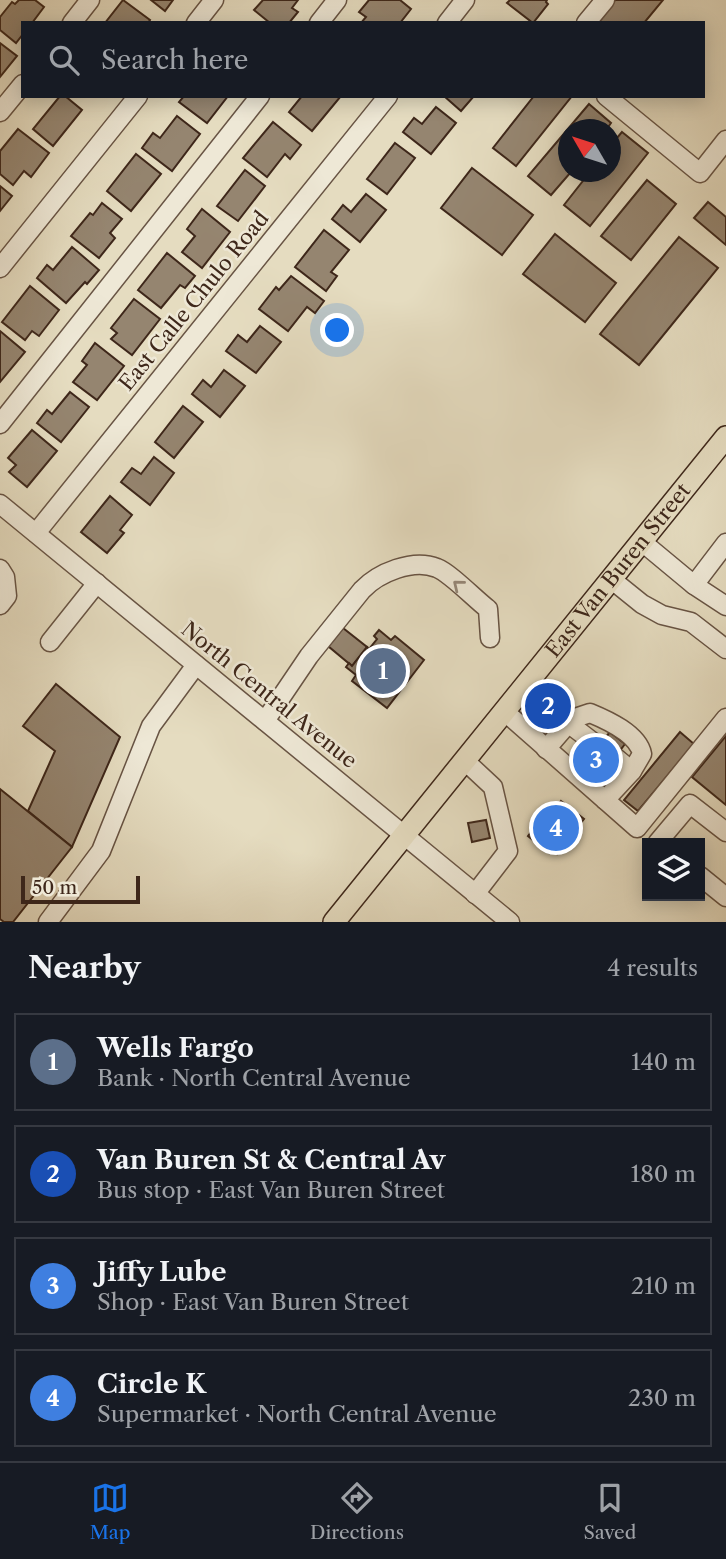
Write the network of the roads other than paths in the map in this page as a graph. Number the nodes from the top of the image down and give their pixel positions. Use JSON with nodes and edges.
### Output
{"nodes":[{"id":1,"x":90,"y":0,"type":"edge"},
{"id":2,"x":215,"y":0,"type":"edge"},
{"id":3,"x":337,"y":0,"type":"edge"},
{"id":4,"x":465,"y":0,"type":"edge"},
{"id":5,"x":605,"y":0,"type":"edge"},
{"id":6,"x":74,"y":21,"type":"edge"},
{"id":7,"x":198,"y":21,"type":"edge"},
{"id":8,"x":321,"y":21,"type":"edge"},
{"id":9,"x":449,"y":21,"type":"edge"},
{"id":10,"x":588,"y":21,"type":"edge"},
{"id":11,"x":21,"y":86,"type":"edge"},
{"id":12,"x":136,"y":98,"type":"edge"},
{"id":13,"x":258,"y":98,"type":"edge"},
{"id":14,"x":386,"y":98,"type":"edge"},
{"id":15,"x":608,"y":98,"type":"edge"},
{"id":16,"x":0,"y":112,"type":"edge"},
{"id":17,"x":726,"y":140,"type":"edge"},
{"id":18,"x":0,"y":268,"type":"edge"},
{"id":19,"x":0,"y":424,"type":"edge"},
{"id":20,"x":725,"y":441,"type":"edge"},
{"id":21,"x":0,"y":504,"type":"edge"},
{"id":22,"x":36,"y":533,"type":"junction"},
{"id":23,"x":642,"y":541,"type":"junction"},
{"id":24,"x":726,"y":543,"type":"edge"},
{"id":25,"x":0,"y":569,"type":"edge"},
{"id":26,"x":611,"y":579,"type":"junction"},
{"id":27,"x":97,"y":583,"type":"junction"},
{"id":28,"x":694,"y":585,"type":"junction"},
{"id":29,"x":0,"y":605,"type":"edge"},
{"id":30,"x":726,"y":606,"type":"edge"},
{"id":31,"x":490,"y":638,"type":"dead end"},
{"id":32,"x":50,"y":642,"type":"dead end"},
{"id":33,"x":726,"y":649,"type":"edge"},
{"id":34,"x":196,"y":665,"type":"junction"},
{"id":35,"x":504,"y":711,"type":"junction"},
{"id":36,"x":726,"y":718,"type":"edge"},
{"id":37,"x":265,"y":721,"type":"junction"},
{"id":38,"x":568,"y":723,"type":"junction"},
{"id":39,"x":598,"y":746,"type":"dead end"},
{"id":40,"x":546,"y":749,"type":"junction"},
{"id":41,"x":615,"y":757,"type":"dead end"},
{"id":42,"x":464,"y":760,"type":"junction"},
{"id":43,"x":632,"y":771,"type":"junction"},
{"id":44,"x":606,"y":800,"type":"junction"},
{"id":45,"x":726,"y":832,"type":"edge"},
{"id":46,"x":404,"y":835,"type":"junction"},
{"id":47,"x":661,"y":838,"type":"edge"},
{"id":48,"x":705,"y":880,"type":"edge"},
{"id":49,"x":475,"y":894,"type":"junction"},
{"id":50,"x":726,"y":897,"type":"edge"},
{"id":51,"x":48,"y":922,"type":"edge"},
{"id":52,"x":334,"y":922,"type":"edge"},
{"id":53,"x":510,"y":922,"type":"edge"}],
"edges":[{"from":1,"to":6,"type":"street"},
{"from":2,"to":7,"type":"street"},
{"from":3,"to":8,"type":"street"},
{"from":4,"to":9,"type":"street"},
{"from":5,"to":10,"type":"street"},
{"from":11,"to":16,"type":"street"},
{"from":12,"to":18,"type":"street"},
{"from":13,"to":19,"type":"street"},
{"from":14,"to":22,"type":"street","name":"East Calle Chulo Road"},
{"from":15,"to":17,"type":"street"},
{"from":20,"to":23,"type":"main road","name":"East Van Buren Street"},
{"from":21,"to":22,"type":"street","name":"North Central Avenue"},
{"from":22,"to":27,"type":"street","name":"North Central Avenue"},
{"from":23,"to":26,"type":"main road","name":"East Van Buren Street"},
{"from":23,"to":28,"type":"street"},
{"from":24,"to":28,"type":"street"},
{"from":25,"to":29,"type":"street"},
{"from":26,"to":33,"type":"street"},
{"from":26,"to":35,"type":"main road","name":"East Van Buren Street"},
{"from":27,"to":32,"type":"street"},
{"from":27,"to":34,"type":"street","name":"North Central Avenue"},
{"from":28,"to":30,"type":"street"},
{"from":31,"to":37,"type":"street","one_way":true},
{"from":34,"to":37,"type":"street","name":"North Central Avenue"},
{"from":34,"to":51,"type":"street"},
{"from":35,"to":40,"type":"street"},
{"from":35,"to":42,"type":"main road","name":"East Van Buren Street"},
{"from":36,"to":44,"type":"street"},
{"from":37,"to":46,"type":"street","name":"North Central Avenue"},
{"from":38,"to":39,"type":"street"},
{"from":38,"to":40,"type":"street"},
{"from":38,"to":43,"type":"street"},
{"from":40,"to":44,"type":"street"},
{"from":41,"to":43,"type":"street"},
{"from":42,"to":46,"type":"main road","name":"East Van Buren Street"},
{"from":42,"to":49,"type":"street"},
{"from":43,"to":44,"type":"street"},
{"from":45,"to":47,"type":"street"},
{"from":46,"to":49,"type":"street","name":"North Central Avenue"},
{"from":46,"to":52,"type":"main road","name":"East Van Buren Street"},
{"from":48,"to":50,"type":"street"},
{"from":49,"to":53,"type":"street","name":"North Central Avenue"}]}
